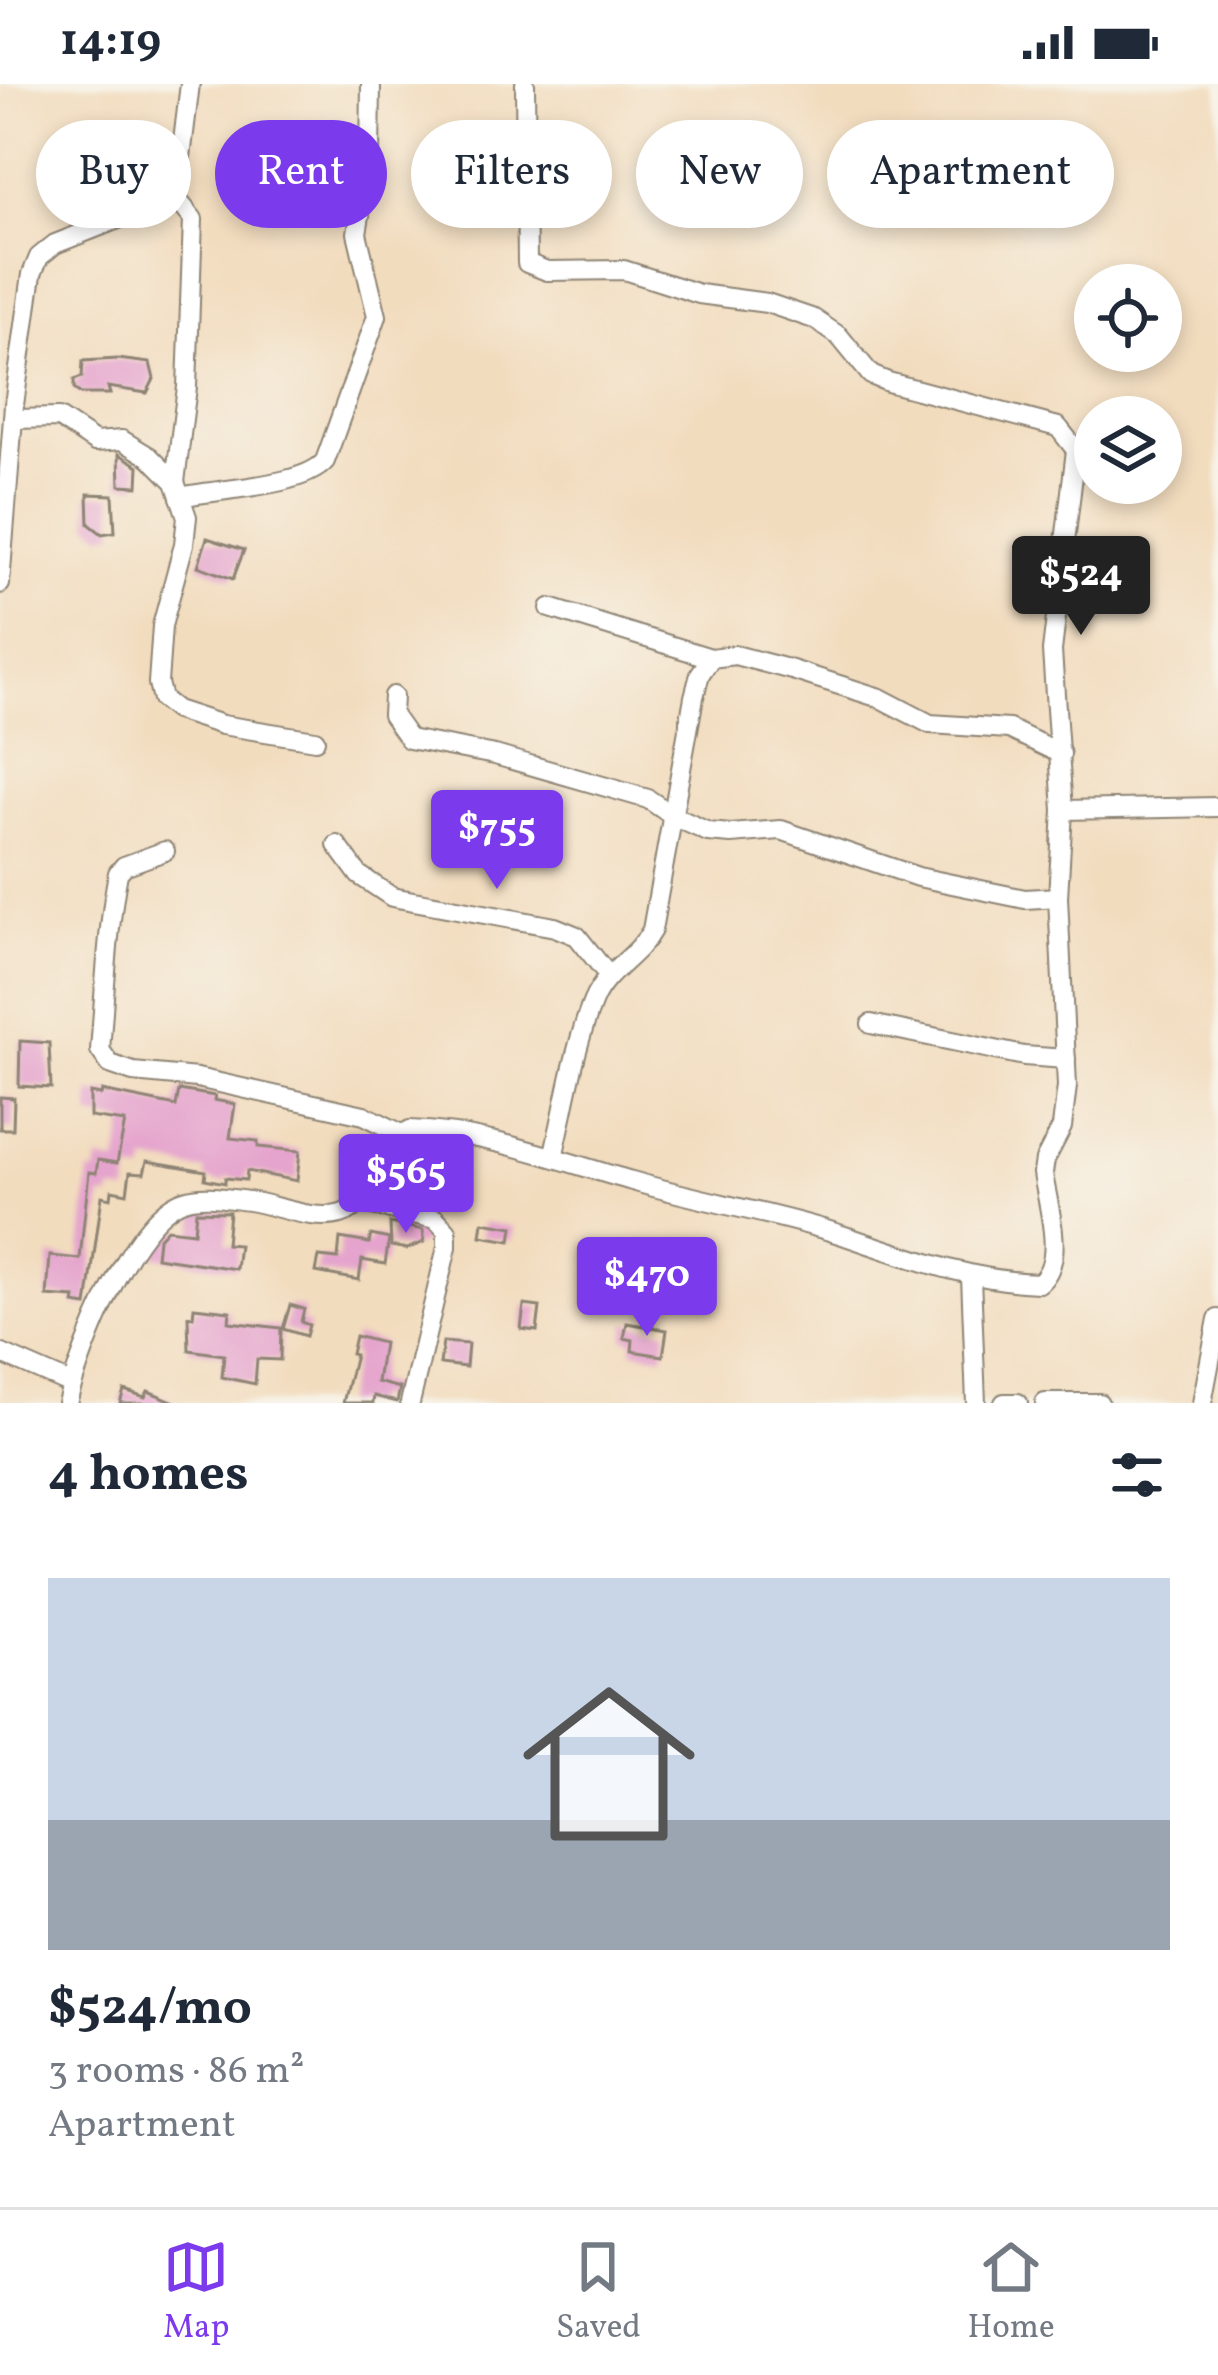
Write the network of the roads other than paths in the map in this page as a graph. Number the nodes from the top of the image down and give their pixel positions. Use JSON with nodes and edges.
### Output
{"nodes":[{"id":1,"x":190,"y":84,"type":"edge"},
{"id":2,"x":371,"y":84,"type":"edge"},
{"id":3,"x":526,"y":84,"type":"edge"},
{"id":4,"x":187,"y":120,"type":"edge"},
{"id":5,"x":191,"y":216,"type":"edge"},
{"id":6,"x":96,"y":228,"type":"edge"},
{"id":7,"x":13,"y":419,"type":"junction"},
{"id":8,"x":177,"y":489,"type":"junction"},
{"id":9,"x":0,"y":584,"type":"edge"},
{"id":10,"x":550,"y":608,"type":"dead end"},
{"id":11,"x":711,"y":658,"type":"junction"},
{"id":12,"x":393,"y":696,"type":"dead end"},
{"id":13,"x":315,"y":740,"type":"dead end"},
{"id":14,"x":1061,"y":754,"type":"junction"},
{"id":15,"x":1218,"y":807,"type":"edge"},
{"id":16,"x":1063,"y":810,"type":"junction"},
{"id":17,"x":673,"y":816,"type":"junction"},
{"id":18,"x":337,"y":845,"type":"dead end"},
{"id":19,"x":165,"y":851,"type":"dead end"},
{"id":20,"x":1058,"y":897,"type":"junction"},
{"id":21,"x":608,"y":975,"type":"junction"},
{"id":22,"x":871,"y":1024,"type":"dead end"},
{"id":23,"x":1066,"y":1060,"type":"junction"},
{"id":24,"x":402,"y":1134,"type":"junction"},
{"id":25,"x":553,"y":1156,"type":"junction"},
{"id":26,"x":358,"y":1202,"type":"junction"},
{"id":27,"x":971,"y":1277,"type":"junction"},
{"id":28,"x":1218,"y":1319,"type":"edge"},
{"id":29,"x":0,"y":1353,"type":"edge"},
{"id":30,"x":69,"y":1394,"type":"edge"},
{"id":31,"x":410,"y":1403,"type":"edge"},
{"id":32,"x":976,"y":1403,"type":"edge"},
{"id":33,"x":1004,"y":1403,"type":"edge"},
{"id":34,"x":1018,"y":1403,"type":"edge"},
{"id":35,"x":1046,"y":1403,"type":"edge"},
{"id":36,"x":1100,"y":1403,"type":"edge"},
{"id":37,"x":1202,"y":1403,"type":"edge"}],
"edges":[{"from":1,"to":4,"type":"street"},
{"from":2,"to":8,"type":"street"},
{"from":3,"to":14,"type":"street"},
{"from":5,"to":8,"type":"street"},
{"from":6,"to":7,"type":"street"},
{"from":7,"to":8,"type":"street"},
{"from":7,"to":9,"type":"street"},
{"from":8,"to":13,"type":"street"},
{"from":10,"to":11,"type":"street"},
{"from":11,"to":14,"type":"street"},
{"from":11,"to":17,"type":"street"},
{"from":12,"to":17,"type":"street"},
{"from":14,"to":16,"type":"street"},
{"from":15,"to":16,"type":"street"},
{"from":16,"to":20,"type":"street"},
{"from":17,"to":20,"type":"street"},
{"from":17,"to":21,"type":"street"},
{"from":18,"to":21,"type":"street"},
{"from":19,"to":24,"type":"street"},
{"from":20,"to":23,"type":"street"},
{"from":21,"to":25,"type":"street"},
{"from":22,"to":23,"type":"street"},
{"from":23,"to":27,"type":"street"},
{"from":24,"to":25,"type":"street"},
{"from":24,"to":26,"type":"street"},
{"from":25,"to":27,"type":"street"},
{"from":26,"to":30,"type":"street"},
{"from":26,"to":31,"type":"street"},
{"from":27,"to":32,"type":"street"},
{"from":28,"to":37,"type":"street"},
{"from":29,"to":30,"type":"street"},
{"from":33,"to":34,"type":"street"},
{"from":35,"to":36,"type":"street"}]}
